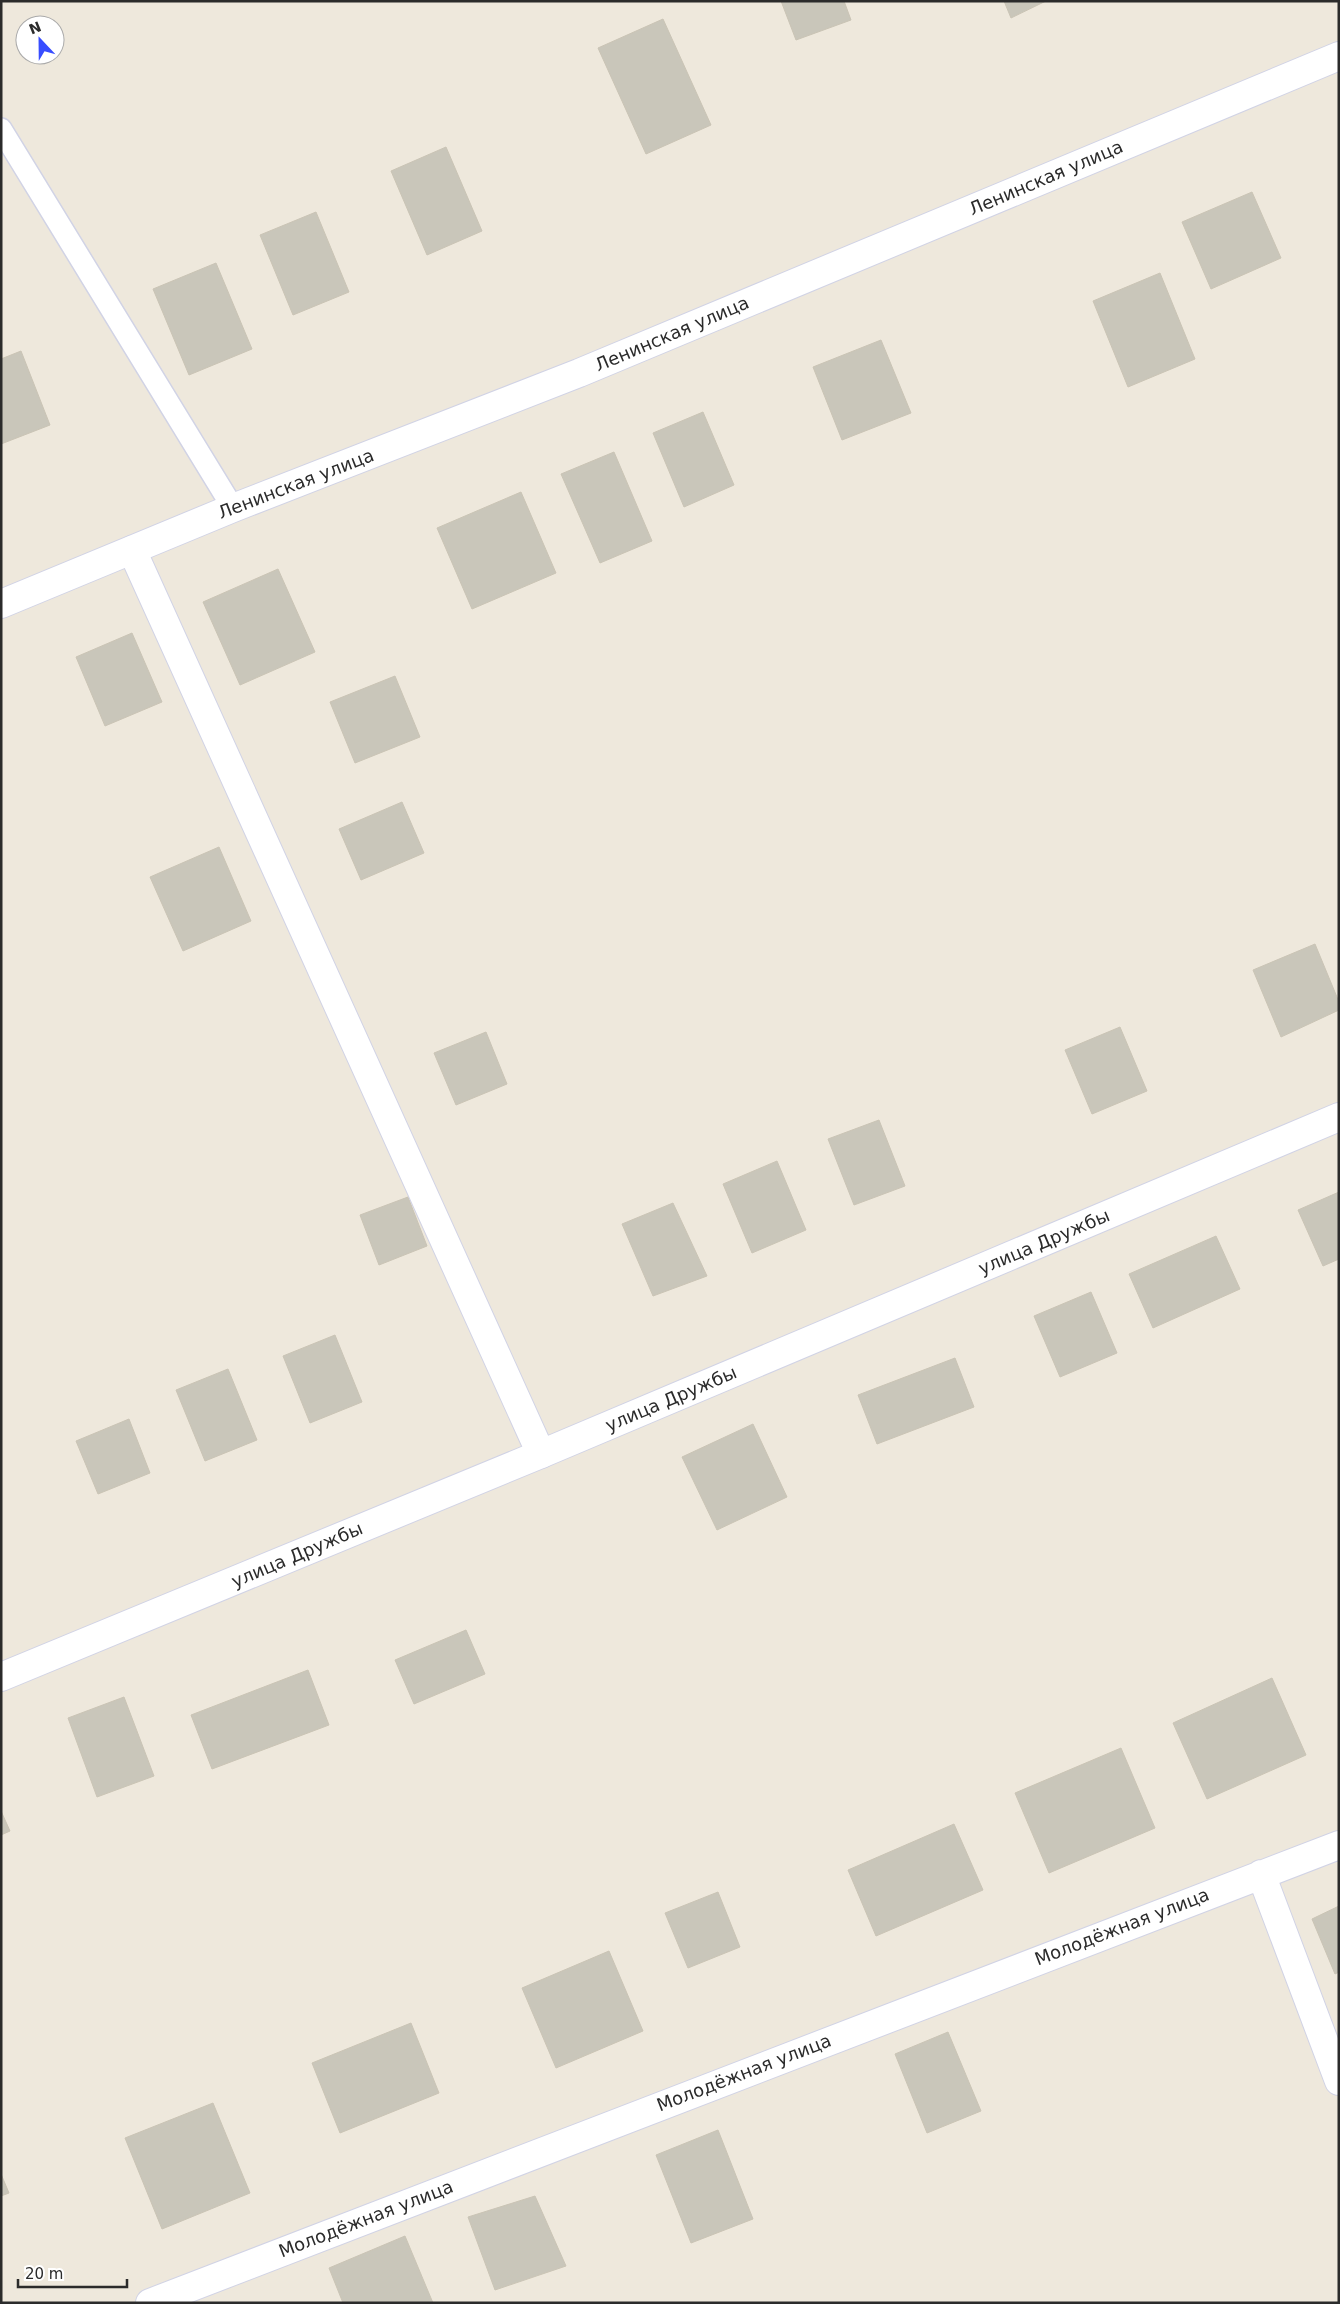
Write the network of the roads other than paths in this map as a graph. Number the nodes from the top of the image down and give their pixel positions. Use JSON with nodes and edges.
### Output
{"nodes":[{"id":1,"x":1339,"y":56,"type":"edge"},
{"id":2,"x":1,"y":129,"type":"edge"},
{"id":3,"x":233,"y":508,"type":"junction"},
{"id":4,"x":132,"y":550,"type":"junction"},
{"id":5,"x":1,"y":604,"type":"edge"},
{"id":6,"x":1339,"y":1117,"type":"edge"},
{"id":7,"x":541,"y":1454,"type":"junction"},
{"id":8,"x":1,"y":1677,"type":"edge"},
{"id":9,"x":1339,"y":1845,"type":"edge"},
{"id":10,"x":1261,"y":1874,"type":"junction"},
{"id":11,"x":1339,"y":2081,"type":"edge"},
{"id":12,"x":150,"y":2303,"type":"edge"}],
"edges":[{"from":1,"to":3,"type":"street","name":"Ленинская улица"},
{"from":2,"to":3,"type":"lane"},
{"from":3,"to":4,"type":"street","name":"Ленинская улица"},
{"from":4,"to":5,"type":"street","name":"Ленинская улица"},
{"from":4,"to":7,"type":"street"},
{"from":6,"to":7,"type":"street","name":"улица Дружбы"},
{"from":7,"to":8,"type":"street","name":"улица Дружбы"},
{"from":9,"to":10,"type":"street","name":"Молодёжная улица"},
{"from":10,"to":11,"type":"street"},
{"from":10,"to":12,"type":"street","name":"Молодёжная улица"}]}
